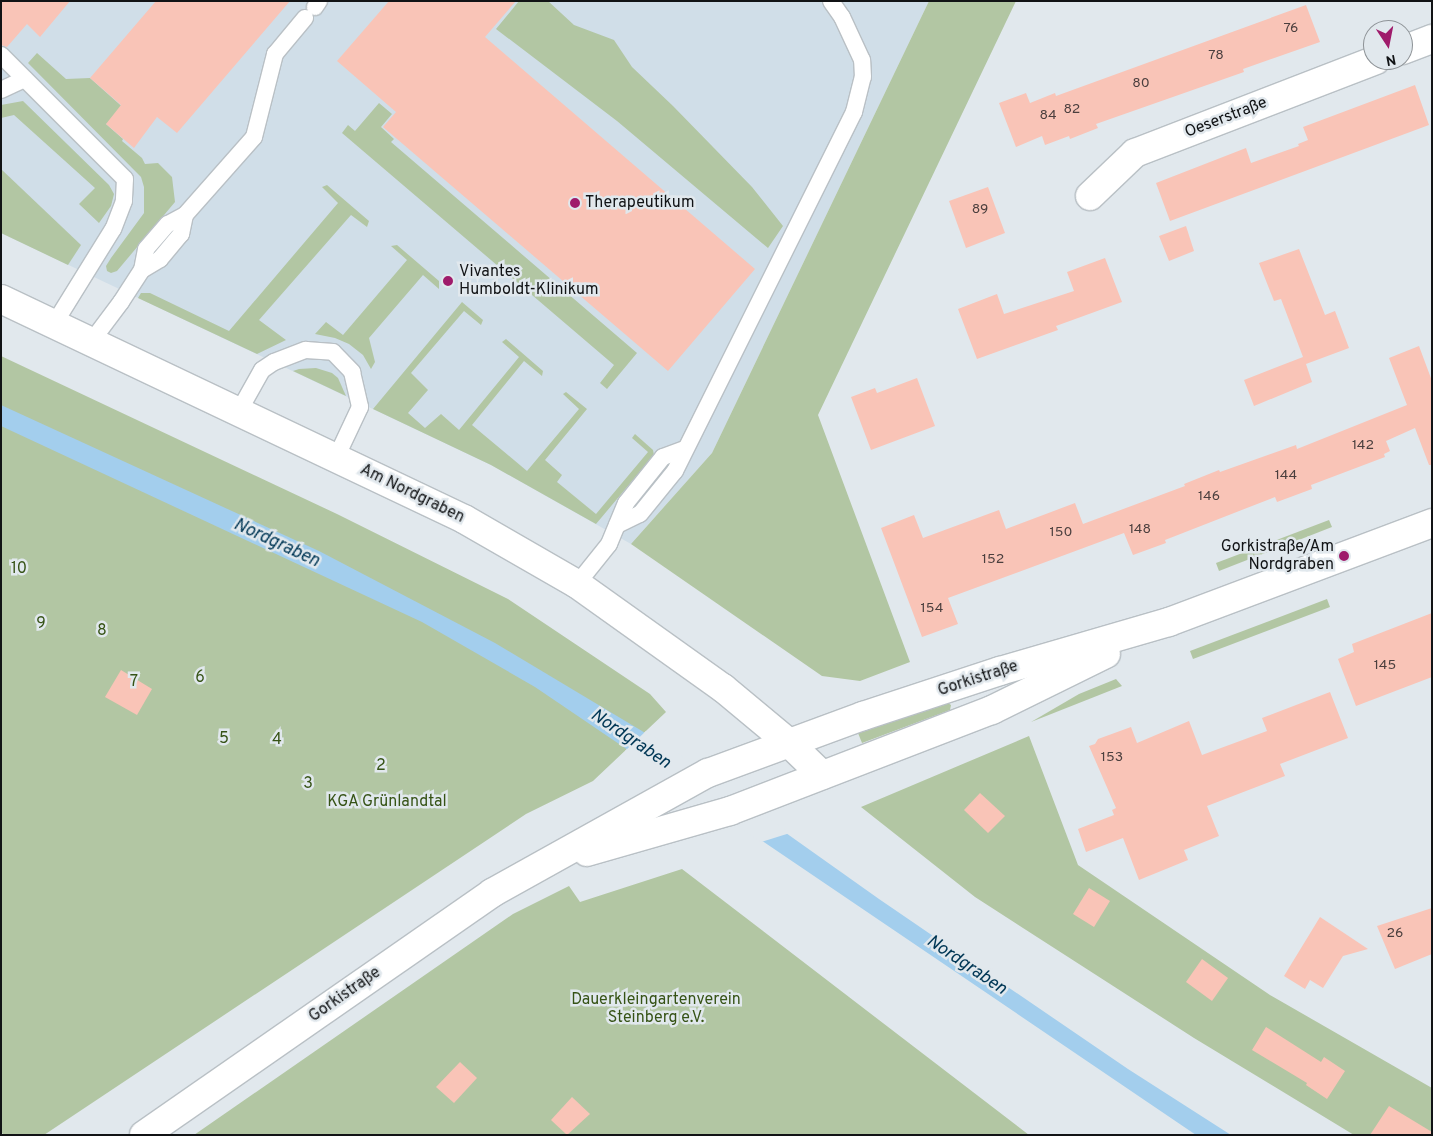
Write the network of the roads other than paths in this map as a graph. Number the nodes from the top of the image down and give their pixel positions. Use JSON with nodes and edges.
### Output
{"nodes":[{"id":1,"x":831,"y":1,"type":"edge"},
{"id":2,"x":313,"y":9,"type":"edge"},
{"id":3,"x":1432,"y":39,"type":"edge"},
{"id":4,"x":1413,"y":46,"type":"edge"},
{"id":5,"x":1,"y":55,"type":"edge"},
{"id":6,"x":1363,"y":65,"type":"edge"},
{"id":7,"x":25,"y":79,"type":"junction"},
{"id":8,"x":1,"y":90,"type":"edge"},
{"id":9,"x":1090,"y":196,"type":"dead end"},
{"id":10,"x":1,"y":299,"type":"edge"},
{"id":11,"x":54,"y":324,"type":"junction"},
{"id":12,"x":91,"y":342,"type":"junction"},
{"id":13,"x":238,"y":411,"type":"junction"},
{"id":14,"x":336,"y":458,"type":"junction"},
{"id":15,"x":1432,"y":523,"type":"edge"},
{"id":16,"x":577,"y":584,"type":"junction"},
{"id":17,"x":1169,"y":622,"type":"junction"},
{"id":18,"x":789,"y":743,"type":"junction"},
{"id":19,"x":822,"y":774,"type":"junction"},
{"id":20,"x":549,"y":862,"type":"junction"},
{"id":21,"x":144,"y":1135,"type":"edge"}],
"edges":[{"from":1,"to":16,"type":"lane"},
{"from":2,"to":12,"type":"lane"},
{"from":3,"to":4,"type":"main road"},
{"from":5,"to":7,"type":"lane"},
{"from":6,"to":9,"type":"main road","name":"Oeserstraße"},
{"from":7,"to":8,"type":"lane"},
{"from":7,"to":11,"type":"lane"},
{"from":10,"to":11,"type":"main road","name":"Am Nordgraben"},
{"from":11,"to":12,"type":"main road","name":"Am Nordgraben"},
{"from":12,"to":13,"type":"main road","name":"Am Nordgraben"},
{"from":13,"to":14,"type":"main road","name":"Am Nordgraben"},
{"from":13,"to":14,"type":"lane"},
{"from":14,"to":16,"type":"main road","name":"Am Nordgraben"},
{"from":15,"to":17,"type":"main road","name":"Gorkistraße"},
{"from":16,"to":18,"type":"main road","name":"Am Nordgraben"},
{"from":17,"to":18,"type":"main road","name":"Gorkistraße"},
{"from":17,"to":19,"type":"main road","name":"Gorkistraße"},
{"from":18,"to":19,"type":"main road"},
{"from":18,"to":20,"type":"main road","name":"Gorkistraße"},
{"from":19,"to":20,"type":"main road","name":"Gorkistraße"},
{"from":20,"to":21,"type":"main road","name":"Gorkistraße"}]}
